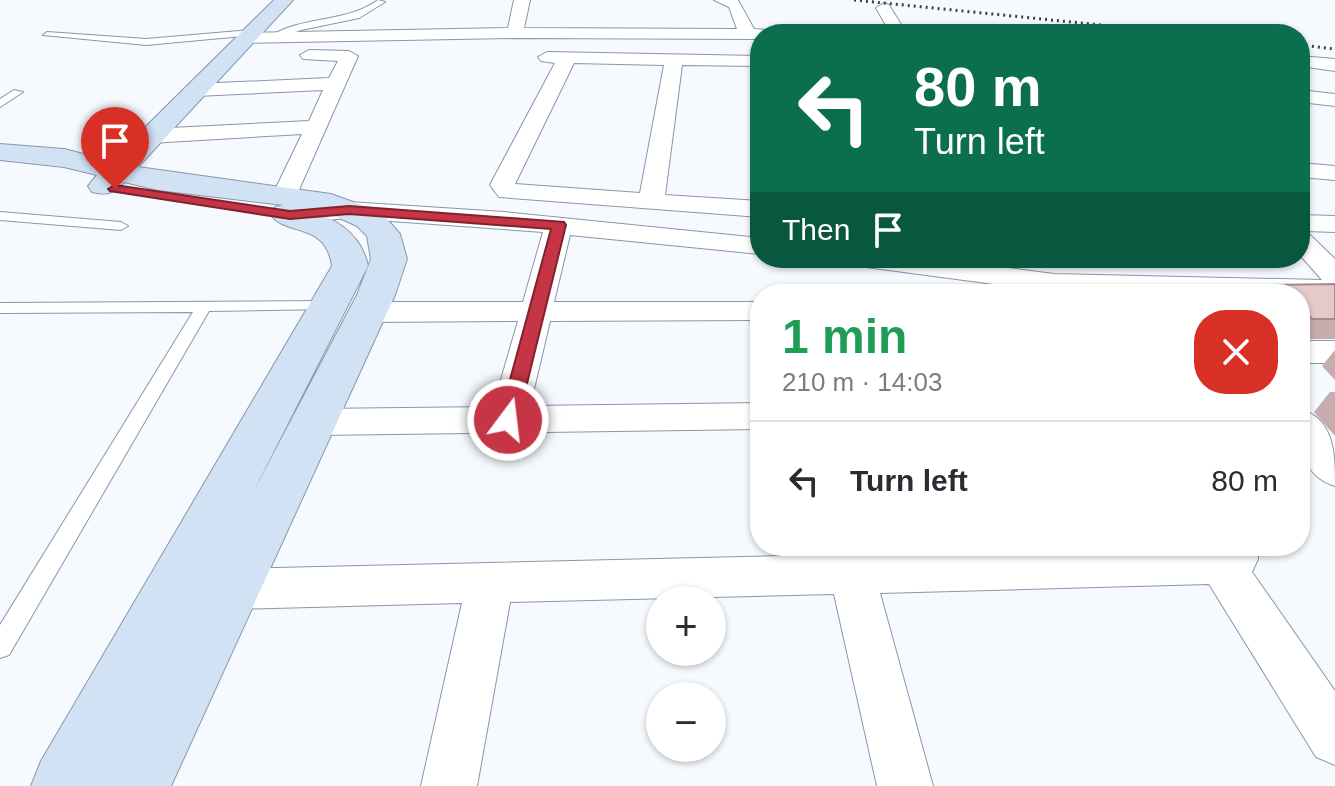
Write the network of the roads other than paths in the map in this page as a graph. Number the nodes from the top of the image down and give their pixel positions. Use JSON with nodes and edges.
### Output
{"nodes":[{"id":1,"x":284,"y":0,"type":"edge"},
{"id":2,"x":522,"y":0,"type":"edge"},
{"id":3,"x":722,"y":0,"type":"edge"},
{"id":4,"x":381,"y":2,"type":"edge"},
{"id":5,"x":884,"y":8,"type":"dead end"},
{"id":6,"x":583,"y":11,"type":"dead end"},
{"id":7,"x":893,"y":24,"type":"edge"},
{"id":8,"x":750,"y":28,"type":"edge"},
{"id":9,"x":515,"y":33,"type":"junction"},
{"id":10,"x":583,"y":33,"type":"junction"},
{"id":11,"x":467,"y":34,"type":"junction"},
{"id":12,"x":750,"y":34,"type":"edge"},
{"id":13,"x":47,"y":35,"type":"dead end"},
{"id":14,"x":256,"y":36,"type":"junction"},
{"id":15,"x":453,"y":52,"type":"dead end"},
{"id":16,"x":227,"y":57,"type":"junction"},
{"id":17,"x":522,"y":57,"type":"dead end"},
{"id":18,"x":567,"y":58,"type":"junction"},
{"id":19,"x":674,"y":60,"type":"junction"},
{"id":20,"x":750,"y":61,"type":"edge"},
{"id":21,"x":1310,"y":62,"type":"edge"},
{"id":22,"x":1335,"y":65,"type":"edge"},
{"id":23,"x":336,"y":84,"type":"junction"},
{"id":24,"x":196,"y":90,"type":"junction"},
{"id":25,"x":18,"y":92,"type":"dead end"},
{"id":26,"x":1310,"y":97,"type":"edge"},
{"id":27,"x":1335,"y":100,"type":"edge"},
{"id":28,"x":0,"y":104,"type":"edge"},
{"id":29,"x":316,"y":127,"type":"junction"},
{"id":30,"x":150,"y":136,"type":"junction"},
{"id":31,"x":0,"y":152,"type":"edge"},
{"id":32,"x":0,"y":165,"type":"edge"},
{"id":33,"x":1310,"y":171,"type":"edge"},
{"id":34,"x":1335,"y":173,"type":"edge"},
{"id":35,"x":508,"y":192,"type":"junction"},
{"id":36,"x":114,"y":194,"type":"junction"},
{"id":37,"x":651,"y":203,"type":"junction"},
{"id":38,"x":288,"y":205,"type":"junction"},
{"id":39,"x":750,"y":208,"type":"edge"},
{"id":40,"x":349,"y":210,"type":"junction"},
{"id":41,"x":0,"y":216,"type":"edge"},
{"id":42,"x":489,"y":219,"type":"junction"},
{"id":43,"x":1310,"y":223,"type":"edge"},
{"id":44,"x":1335,"y":224,"type":"edge"},
{"id":45,"x":559,"y":225,"type":"junction"},
{"id":46,"x":750,"y":245,"type":"edge"},
{"id":47,"x":1310,"y":249,"type":"edge"},
{"id":48,"x":930,"y":268,"type":"edge"},
{"id":49,"x":1335,"y":276,"type":"edge"},
{"id":50,"x":1032,"y":284,"type":"edge"},
{"id":51,"x":1310,"y":289,"type":"edge"},
{"id":52,"x":1335,"y":289,"type":"edge"},
{"id":53,"x":204,"y":307,"type":"junction"},
{"id":54,"x":0,"y":308,"type":"edge"},
{"id":55,"x":348,"y":309,"type":"junction"},
{"id":56,"x":537,"y":311,"type":"junction"},
{"id":57,"x":750,"y":311,"type":"edge"},
{"id":58,"x":1310,"y":352,"type":"edge"},
{"id":59,"x":1335,"y":352,"type":"edge"},
{"id":60,"x":750,"y":416,"type":"edge"},
{"id":61,"x":508,"y":420,"type":"junction"},
{"id":62,"x":316,"y":422,"type":"junction"},
{"id":63,"x":1310,"y":436,"type":"edge"},
{"id":64,"x":1335,"y":471,"type":"edge"},
{"id":65,"x":1228,"y":556,"type":"edge"},
{"id":66,"x":849,"y":560,"type":"edge"},
{"id":67,"x":490,"y":583,"type":"junction"},
{"id":68,"x":231,"y":589,"type":"junction"},
{"id":69,"x":0,"y":647,"type":"edge"},
{"id":70,"x":1335,"y":738,"type":"edge"},
{"id":71,"x":66,"y":786,"type":"edge"},
{"id":72,"x":135,"y":786,"type":"edge"},
{"id":73,"x":449,"y":786,"type":"edge"},
{"id":74,"x":905,"y":786,"type":"edge"}],
"edges":[{"from":1,"to":14,"type":"main road"},
{"from":2,"to":9,"type":"street"},
{"from":3,"to":8,"type":"street"},
{"from":4,"to":14,"type":"lane"},
{"from":5,"to":7,"type":"street"},
{"from":6,"to":10,"type":"street"},
{"from":9,"to":10,"type":"street"},
{"from":9,"to":11,"type":"street"},
{"from":10,"to":12,"type":"street"},
{"from":11,"to":14,"type":"street"},
{"from":11,"to":15,"type":"street"},
{"from":13,"to":14,"type":"lane"},
{"from":14,"to":16,"type":"main road"},
{"from":16,"to":23,"type":"street"},
{"from":16,"to":24,"type":"main road"},
{"from":17,"to":18,"type":"street"},
{"from":18,"to":19,"type":"street"},
{"from":18,"to":35,"type":"street"},
{"from":19,"to":20,"type":"street"},
{"from":19,"to":37,"type":"street"},
{"from":21,"to":22,"type":"street"},
{"from":23,"to":24,"type":"street"},
{"from":23,"to":29,"type":"street"},
{"from":24,"to":30,"type":"main road"},
{"from":25,"to":28,"type":"lane"},
{"from":26,"to":27,"type":"street"},
{"from":29,"to":30,"type":"street"},
{"from":29,"to":38,"type":"street"},
{"from":30,"to":36,"type":"main road"},
{"from":31,"to":36,"type":"main road"},
{"from":32,"to":36,"type":"main road"},
{"from":33,"to":34,"type":"street"},
{"from":35,"to":37,"type":"street"},
{"from":35,"to":42,"type":"street"},
{"from":36,"to":38,"type":"main road"},
{"from":36,"to":41,"type":"lane"},
{"from":37,"to":39,"type":"street"},
{"from":38,"to":40,"type":"main road"},
{"from":38,"to":55,"type":"main road"},
{"from":40,"to":42,"type":"street"},
{"from":40,"to":55,"type":"main road"},
{"from":42,"to":45,"type":"street"},
{"from":43,"to":44,"type":"street"},
{"from":45,"to":46,"type":"street"},
{"from":45,"to":56,"type":"street"},
{"from":47,"to":49,"type":"street"},
{"from":48,"to":50,"type":"street"},
{"from":51,"to":52,"type":"street"},
{"from":53,"to":54,"type":"lane"},
{"from":53,"to":55,"type":"lane"},
{"from":53,"to":69,"type":"lane"},
{"from":55,"to":56,"type":"street"},
{"from":55,"to":62,"type":"main road"},
{"from":55,"to":71,"type":"main road"},
{"from":56,"to":57,"type":"street"},
{"from":56,"to":61,"type":"street"},
{"from":58,"to":59,"type":"street"},
{"from":60,"to":61,"type":"street"},
{"from":61,"to":62,"type":"street"},
{"from":62,"to":68,"type":"main road"},
{"from":63,"to":64,"type":"street"},
{"from":65,"to":66,"type":"street"},
{"from":65,"to":70,"type":"street"},
{"from":66,"to":67,"type":"street"},
{"from":66,"to":74,"type":"street"},
{"from":67,"to":68,"type":"street"},
{"from":67,"to":73,"type":"street"},
{"from":68,"to":72,"type":"main road"}]}
